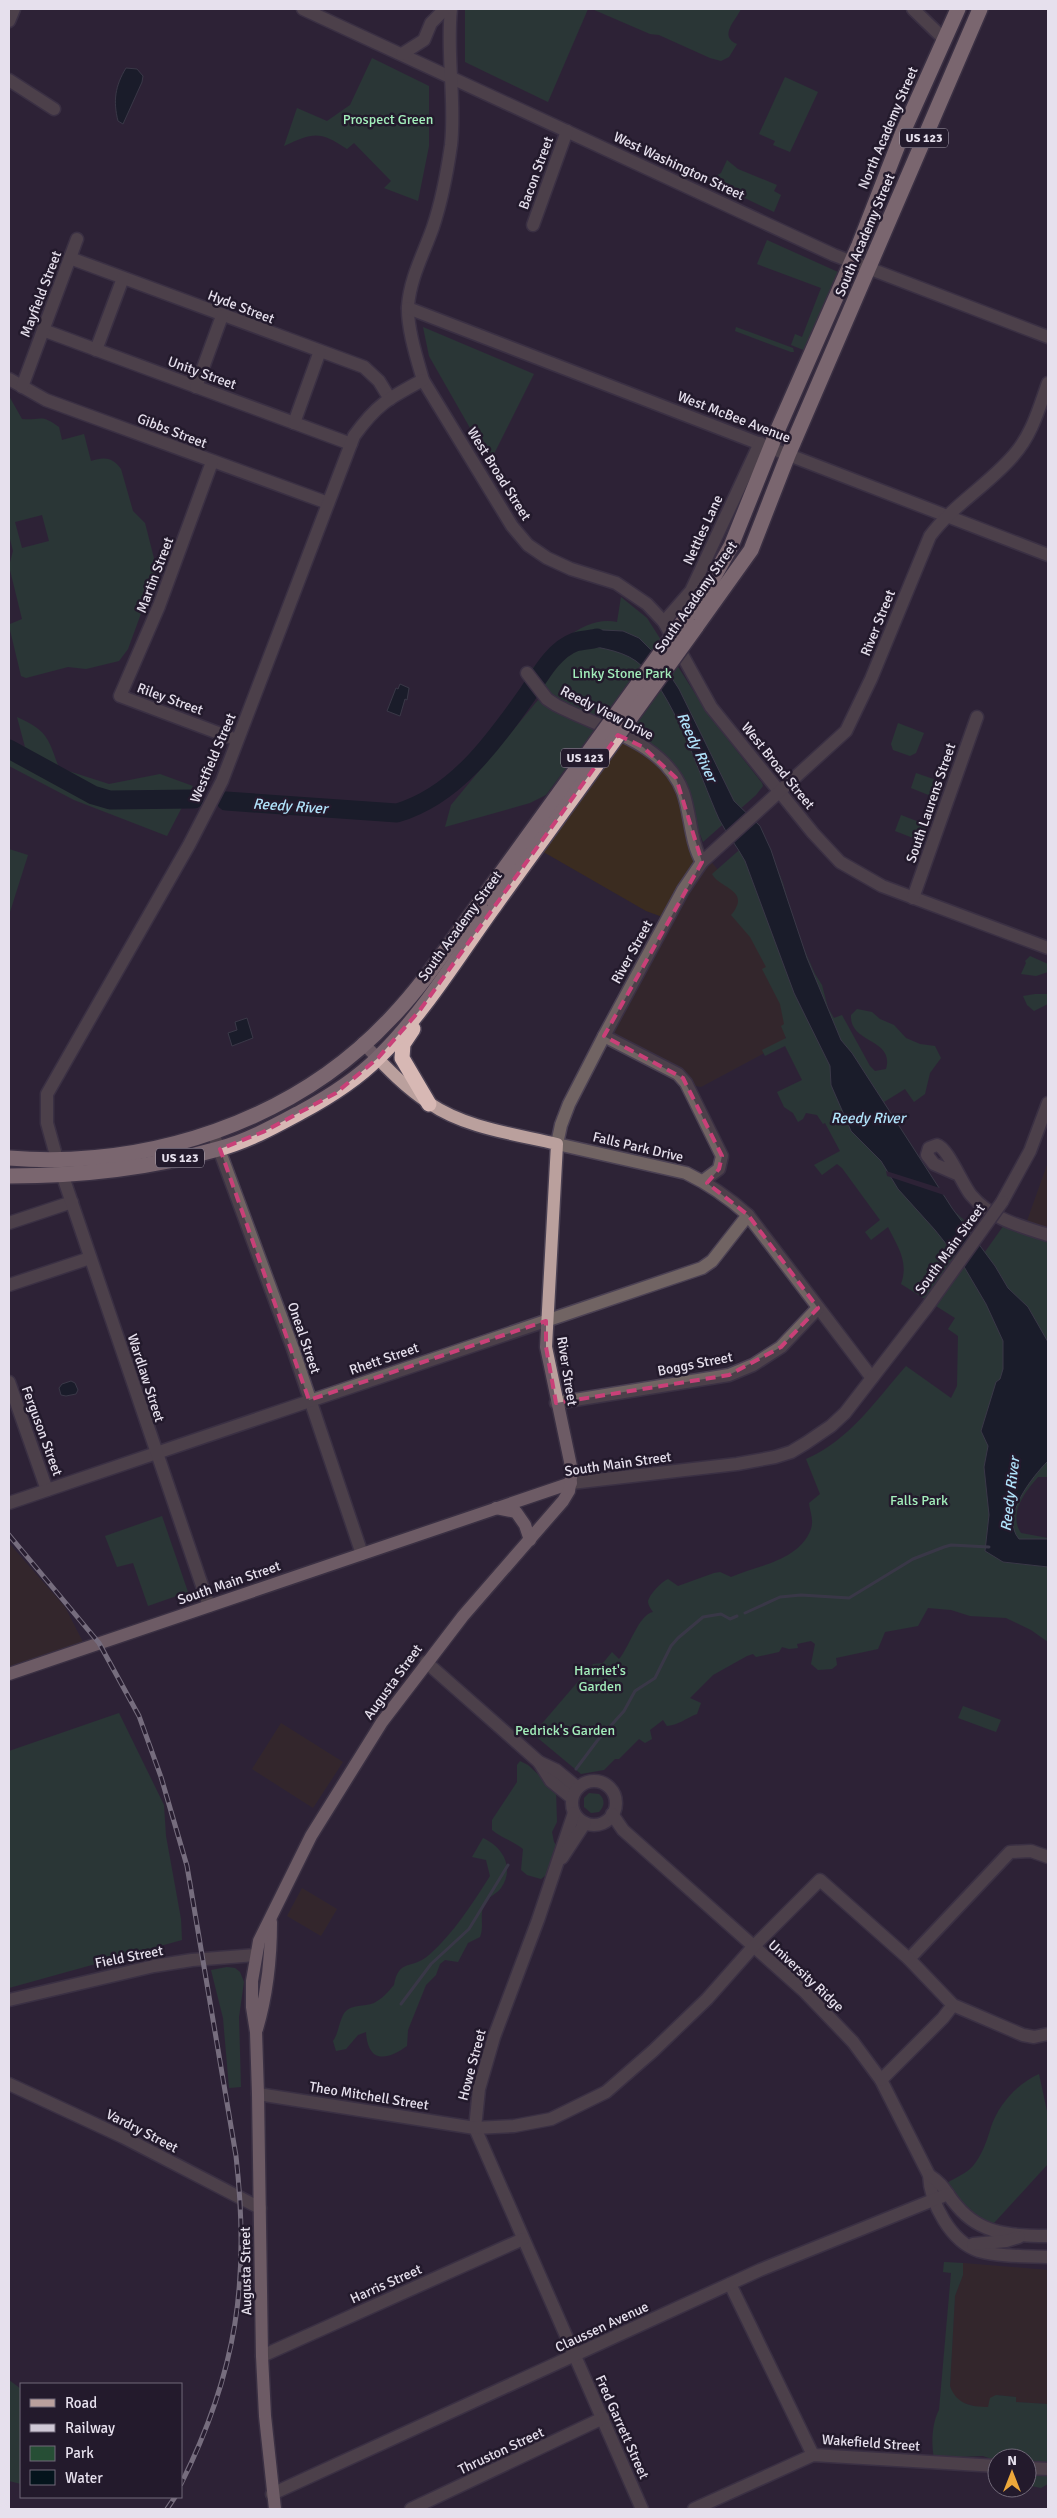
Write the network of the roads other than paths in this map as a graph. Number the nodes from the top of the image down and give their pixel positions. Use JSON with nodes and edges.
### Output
{"nodes":[{"id":1,"x":14,"y":9,"type":"edge"},
{"id":2,"x":303,"y":9,"type":"edge"},
{"id":3,"x":445,"y":9,"type":"edge"},
{"id":4,"x":451,"y":9,"type":"edge"},
{"id":5,"x":913,"y":9,"type":"edge"},
{"id":6,"x":958,"y":9,"type":"edge"},
{"id":7,"x":980,"y":9,"type":"edge"},
{"id":8,"x":9,"y":21,"type":"edge"},
{"id":9,"x":944,"y":39,"type":"junction"},
{"id":10,"x":402,"y":54,"type":"junction"},
{"id":11,"x":452,"y":78,"type":"junction"},
{"id":12,"x":9,"y":80,"type":"edge"},
{"id":13,"x":54,"y":109,"type":"dead end"},
{"id":14,"x":567,"y":131,"type":"junction"},
{"id":15,"x":533,"y":225,"type":"dead end"},
{"id":16,"x":77,"y":239,"type":"dead end"},
{"id":17,"x":70,"y":258,"type":"junction"},
{"id":18,"x":852,"y":262,"type":"junction"},
{"id":19,"x":870,"y":268,"type":"junction"},
{"id":20,"x":123,"y":278,"type":"junction"},
{"id":21,"x":408,"y":308,"type":"junction"},
{"id":22,"x":222,"y":316,"type":"junction"},
{"id":23,"x":43,"y":330,"type":"junction"},
{"id":24,"x":1048,"y":337,"type":"edge"},
{"id":25,"x":96,"y":350,"type":"junction"},
{"id":26,"x":320,"y":351,"type":"junction"},
{"id":27,"x":9,"y":379,"type":"edge"},
{"id":28,"x":423,"y":380,"type":"junction"},
{"id":29,"x":1048,"y":383,"type":"edge"},
{"id":30,"x":22,"y":387,"type":"junction"},
{"id":31,"x":196,"y":387,"type":"junction"},
{"id":32,"x":390,"y":399,"type":"junction"},
{"id":33,"x":294,"y":423,"type":"junction"},
{"id":34,"x":351,"y":444,"type":"junction"},
{"id":35,"x":765,"y":446,"type":"junction"},
{"id":36,"x":788,"y":455,"type":"junction"},
{"id":37,"x":212,"y":462,"type":"junction"},
{"id":38,"x":328,"y":503,"type":"junction"},
{"id":39,"x":948,"y":516,"type":"junction"},
{"id":40,"x":1048,"y":555,"type":"edge"},
{"id":41,"x":692,"y":621,"type":"junction"},
{"id":42,"x":664,"y":622,"type":"junction"},
{"id":43,"x":527,"y":673,"type":"dead end"},
{"id":44,"x":120,"y":696,"type":"joint"},
{"id":45,"x":977,"y":717,"type":"dead end"},
{"id":46,"x":237,"y":740,"type":"junction"},
{"id":47,"x":780,"y":792,"type":"junction"},
{"id":48,"x":702,"y":862,"type":"junction"},
{"id":49,"x":913,"y":898,"type":"junction"},
{"id":50,"x":488,"y":903,"type":"junction"},
{"id":51,"x":1048,"y":948,"type":"edge"},
{"id":52,"x":420,"y":1010,"type":"junction"},
{"id":53,"x":604,"y":1036,"type":"junction"},
{"id":54,"x":363,"y":1044,"type":"junction"},
{"id":55,"x":378,"y":1058,"type":"junction"},
{"id":56,"x":1048,"y":1103,"type":"edge"},
{"id":57,"x":429,"y":1104,"type":"junction"},
{"id":58,"x":213,"y":1133,"type":"junction"},
{"id":59,"x":557,"y":1144,"type":"junction"},
{"id":60,"x":220,"y":1149,"type":"junction"},
{"id":61,"x":9,"y":1158,"type":"edge"},
{"id":62,"x":57,"y":1159,"type":"junction"},
{"id":63,"x":957,"y":1174,"type":"dead end"},
{"id":64,"x":9,"y":1176,"type":"edge"},
{"id":65,"x":63,"y":1176,"type":"junction"},
{"id":66,"x":703,"y":1181,"type":"junction"},
{"id":67,"x":72,"y":1202,"type":"junction"},
{"id":68,"x":748,"y":1215,"type":"junction"},
{"id":69,"x":9,"y":1223,"type":"edge"},
{"id":70,"x":1048,"y":1236,"type":"edge"},
{"id":71,"x":90,"y":1258,"type":"junction"},
{"id":72,"x":9,"y":1285,"type":"edge"},
{"id":73,"x":818,"y":1308,"type":"junction"},
{"id":74,"x":546,"y":1321,"type":"junction"},
{"id":75,"x":872,"y":1378,"type":"junction"},
{"id":76,"x":9,"y":1382,"type":"edge"},
{"id":77,"x":309,"y":1400,"type":"junction"},
{"id":78,"x":556,"y":1403,"type":"junction"},
{"id":79,"x":155,"y":1453,"type":"junction"},
{"id":80,"x":571,"y":1483,"type":"junction"},
{"id":81,"x":47,"y":1490,"type":"junction"},
{"id":82,"x":9,"y":1503,"type":"edge"},
{"id":83,"x":494,"y":1508,"type":"junction"},
{"id":84,"x":530,"y":1540,"type":"junction"},
{"id":85,"x":362,"y":1554,"type":"junction"},
{"id":86,"x":208,"y":1606,"type":"junction"},
{"id":87,"x":426,"y":1662,"type":"junction"},
{"id":88,"x":9,"y":1674,"type":"edge"},
{"id":89,"x":575,"y":1793,"type":"junction"},
{"id":90,"x":574,"y":1813,"type":"junction"},
{"id":91,"x":612,"y":1814,"type":"junction"},
{"id":92,"x":586,"y":1823,"type":"junction"},
{"id":93,"x":599,"y":1824,"type":"junction"},
{"id":94,"x":623,"y":1830,"type":"junction"},
{"id":95,"x":1048,"y":1856,"type":"edge"},
{"id":96,"x":559,"y":1862,"type":"junction"},
{"id":97,"x":271,"y":1920,"type":"junction"},
{"id":98,"x":753,"y":1947,"type":"junction"},
{"id":99,"x":256,"y":1955,"type":"junction"},
{"id":100,"x":909,"y":1959,"type":"junction"},
{"id":101,"x":9,"y":2000,"type":"edge"},
{"id":102,"x":953,"y":2004,"type":"junction"},
{"id":103,"x":256,"y":2032,"type":"junction"},
{"id":104,"x":1048,"y":2034,"type":"edge"},
{"id":105,"x":881,"y":2080,"type":"junction"},
{"id":106,"x":9,"y":2084,"type":"edge"},
{"id":107,"x":258,"y":2094,"type":"junction"},
{"id":108,"x":475,"y":2128,"type":"junction"},
{"id":109,"x":929,"y":2175,"type":"junction"},
{"id":110,"x":948,"y":2194,"type":"junction"},
{"id":111,"x":934,"y":2200,"type":"junction"},
{"id":112,"x":260,"y":2208,"type":"junction"},
{"id":113,"x":1022,"y":2236,"type":"junction"},
{"id":114,"x":1048,"y":2236,"type":"edge"},
{"id":115,"x":523,"y":2239,"type":"junction"},
{"id":116,"x":968,"y":2244,"type":"junction"},
{"id":117,"x":1048,"y":2258,"type":"edge"},
{"id":118,"x":730,"y":2284,"type":"junction"},
{"id":119,"x":262,"y":2356,"type":"junction"},
{"id":120,"x":575,"y":2357,"type":"junction"},
{"id":121,"x":603,"y":2418,"type":"junction"},
{"id":122,"x":812,"y":2455,"type":"junction"},
{"id":123,"x":987,"y":2465,"type":"edge"},
{"id":124,"x":272,"y":2494,"type":"junction"},
{"id":125,"x":275,"y":2509,"type":"edge"},
{"id":126,"x":411,"y":2509,"type":"edge"},
{"id":127,"x":642,"y":2509,"type":"edge"},
{"id":128,"x":694,"y":2509,"type":"edge"}],
"edges":[{"from":1,"to":8,"type":"street"},
{"from":2,"to":10,"type":"street","name":"West Washington Street"},
{"from":3,"to":10,"type":"street"},
{"from":4,"to":11,"type":"street","name":"West Broad Street"},
{"from":5,"to":9,"type":"street"},
{"from":6,"to":9,"type":"highway","name":"North Academy Street","number":"US 123"},
{"from":7,"to":19,"type":"highway","name":"South Academy Street","number":"US 123"},
{"from":9,"to":18,"type":"highway","name":"North Academy Street","number":"US 123"},
{"from":10,"to":11,"type":"street","name":"West Washington Street"},
{"from":11,"to":14,"type":"street","name":"West Washington Street"},
{"from":11,"to":21,"type":"street","name":"West Broad Street"},
{"from":12,"to":13,"type":"street"},
{"from":14,"to":15,"type":"street","name":"Bacon Street"},
{"from":14,"to":18,"type":"street","name":"West Washington Street"},
{"from":16,"to":17,"type":"street","name":"Mayfield Street"},
{"from":17,"to":20,"type":"street","name":"Hyde Street"},
{"from":17,"to":23,"type":"street","name":"Mayfield Street"},
{"from":18,"to":19,"type":"street","name":"West Washington Street"},
{"from":18,"to":35,"type":"highway","name":"South Academy Street","number":"US 123"},
{"from":19,"to":24,"type":"street","name":"West Washington Street"},
{"from":19,"to":36,"type":"highway","name":"South Academy Street","number":"US 123"},
{"from":20,"to":22,"type":"street","name":"Hyde Street"},
{"from":20,"to":25,"type":"street"},
{"from":21,"to":28,"type":"street","name":"West Broad Street"},
{"from":21,"to":35,"type":"street","name":"West McBee Avenue"},
{"from":22,"to":26,"type":"street","name":"Hyde Street"},
{"from":22,"to":31,"type":"street"},
{"from":23,"to":25,"type":"street","name":"Unity Street"},
{"from":23,"to":30,"type":"street","name":"Mayfield Street"},
{"from":25,"to":31,"type":"street","name":"Unity Street"},
{"from":26,"to":32,"type":"street","name":"Hyde Street"},
{"from":26,"to":33,"type":"street"},
{"from":27,"to":30,"type":"street","name":"Gibbs Street"},
{"from":28,"to":32,"type":"street","name":"Westfield Street"},
{"from":28,"to":42,"type":"street","name":"West Broad Street"},
{"from":29,"to":39,"type":"street","name":"River Street"},
{"from":30,"to":37,"type":"street","name":"Gibbs Street"},
{"from":31,"to":33,"type":"street","name":"Unity Street"},
{"from":32,"to":34,"type":"street","name":"Westfield Street"},
{"from":33,"to":34,"type":"street","name":"Unity Street"},
{"from":34,"to":38,"type":"street","name":"Westfield Street"},
{"from":35,"to":36,"type":"street","name":"West McBee Avenue"},
{"from":35,"to":41,"type":"highway","name":"South Academy Street","number":"US 123"},
{"from":35,"to":42,"type":"street","name":"Nettles Lane"},
{"from":36,"to":39,"type":"street","name":"West McBee Avenue"},
{"from":36,"to":41,"type":"highway","name":"South Academy Street","number":"US 123"},
{"from":37,"to":38,"type":"street","name":"Gibbs Street"},
{"from":37,"to":44,"type":"street","name":"Martin Street"},
{"from":38,"to":46,"type":"street","name":"Westfield Street"},
{"from":39,"to":40,"type":"street","name":"West McBee Avenue"},
{"from":39,"to":47,"type":"street","name":"River Street"},
{"from":41,"to":50,"type":"highway","name":"South Academy Street","number":"US 123","bridge":true},
{"from":42,"to":47,"type":"street","name":"West Broad Street"},
{"from":43,"to":48,"type":"street","name":"Reedy View Drive"},
{"from":44,"to":46,"type":"street","name":"Riley Street"},
{"from":45,"to":49,"type":"street","name":"South Laurens Street"},
{"from":46,"to":62,"type":"street","name":"Westfield Street"},
{"from":47,"to":48,"type":"street","name":"River Street"},
{"from":47,"to":49,"type":"street","name":"West Broad Street"},
{"from":48,"to":53,"type":"street","name":"River Street"},
{"from":49,"to":51,"type":"street","name":"West Broad Street"},
{"from":50,"to":52,"type":"highway","name":"South Academy Street","number":"US 123"},
{"from":50,"to":54,"type":"highway","name":"South Academy Street","number":"US 123"},
{"from":52,"to":55,"type":"highway","name":"South Academy Street","number":"US 123"},
{"from":52,"to":57,"type":"highway"},
{"from":53,"to":59,"type":"street","name":"River Street"},
{"from":53,"to":66,"type":"street"},
{"from":54,"to":55,"type":"main road","name":"Falls Park Drive"},
{"from":54,"to":58,"type":"highway","name":"South Academy Street","number":"US 123"},
{"from":55,"to":57,"type":"main road","name":"Falls Park Drive"},
{"from":55,"to":60,"type":"highway","name":"South Academy Street","number":"US 123"},
{"from":56,"to":75,"type":"street","name":"South Main Street","bridge":true},
{"from":57,"to":59,"type":"main road","name":"Falls Park Drive"},
{"from":58,"to":60,"type":"street","name":"Oneal Street"},
{"from":58,"to":62,"type":"highway","name":"South Academy Street","number":"US 123"},
{"from":59,"to":66,"type":"street","name":"Falls Park Drive"},
{"from":59,"to":74,"type":"main road","name":"River Street"},
{"from":60,"to":65,"type":"highway","name":"South Academy Street","number":"US 123"},
{"from":60,"to":77,"type":"street","name":"Oneal Street"},
{"from":61,"to":62,"type":"highway","name":"South Academy Street","number":"US 123"},
{"from":62,"to":65,"type":"street","name":"Wardlaw Street"},
{"from":63,"to":70,"type":"street"},
{"from":64,"to":65,"type":"highway","name":"South Academy Street","number":"US 123"},
{"from":65,"to":67,"type":"street","name":"Wardlaw Street"},
{"from":66,"to":68,"type":"street","name":"Falls Park Drive"},
{"from":67,"to":69,"type":"street"},
{"from":67,"to":71,"type":"street","name":"Wardlaw Street"},
{"from":68,"to":73,"type":"street","name":"Falls Park Drive"},
{"from":68,"to":74,"type":"street","name":"Rhett Street"},
{"from":71,"to":72,"type":"street"},
{"from":71,"to":79,"type":"street","name":"Wardlaw Street"},
{"from":73,"to":75,"type":"street","name":"Falls Park Drive"},
{"from":73,"to":78,"type":"street","name":"Boggs Street"},
{"from":74,"to":77,"type":"street","name":"Rhett Street"},
{"from":74,"to":78,"type":"main road","name":"River Street"},
{"from":75,"to":80,"type":"street","name":"South Main Street"},
{"from":76,"to":81,"type":"street","name":"Ferguson Street"},
{"from":77,"to":79,"type":"street","name":"Rhett Street"},
{"from":77,"to":85,"type":"street","name":"Oneal Street"},
{"from":78,"to":80,"type":"main road","name":"River Street"},
{"from":79,"to":81,"type":"street","name":"Rhett Street"},
{"from":79,"to":86,"type":"street","name":"Wardlaw Street"},
{"from":80,"to":83,"type":"main road","name":"South Main Street"},
{"from":80,"to":84,"type":"main road","name":"Augusta Street"},
{"from":81,"to":82,"type":"street","name":"Rhett Street"},
{"from":83,"to":84,"type":"main road"},
{"from":83,"to":85,"type":"main road","name":"South Main Street"},
{"from":84,"to":87,"type":"main road","name":"Augusta Street"},
{"from":85,"to":86,"type":"main road","name":"South Main Street"},
{"from":86,"to":88,"type":"main road","name":"South Main Street"},
{"from":87,"to":89,"type":"street"},
{"from":87,"to":97,"type":"main road","name":"Augusta Street"},
{"from":89,"to":90,"type":"street"},
{"from":89,"to":91,"type":"street"},
{"from":90,"to":92,"type":"street"},
{"from":90,"to":96,"type":"street","name":"Howe Street"},
{"from":91,"to":93,"type":"street"},
{"from":91,"to":94,"type":"street","name":"University Ridge"},
{"from":92,"to":93,"type":"street"},
{"from":92,"to":96,"type":"street","name":"Howe Street"},
{"from":93,"to":94,"type":"street","name":"University Ridge"},
{"from":94,"to":98,"type":"street","name":"University Ridge"},
{"from":95,"to":100,"type":"street"},
{"from":96,"to":108,"type":"street","name":"Howe Street"},
{"from":97,"to":99,"type":"main road","name":"Augusta Street"},
{"from":97,"to":103,"type":"main road","name":"Augusta Street"},
{"from":98,"to":100,"type":"street","name":"Theo Mitchell Street"},
{"from":98,"to":105,"type":"street","name":"University Ridge"},
{"from":98,"to":108,"type":"street","name":"Theo Mitchell Street"},
{"from":99,"to":101,"type":"street","name":"Field Street"},
{"from":99,"to":103,"type":"main road","name":"Augusta Street"},
{"from":100,"to":102,"type":"street"},
{"from":102,"to":104,"type":"street"},
{"from":102,"to":105,"type":"street"},
{"from":103,"to":107,"type":"main road","name":"Augusta Street"},
{"from":105,"to":109,"type":"street","name":"University Ridge"},
{"from":106,"to":112,"type":"street","name":"Vardry Street"},
{"from":107,"to":108,"type":"street","name":"Theo Mitchell Street"},
{"from":107,"to":112,"type":"main road","name":"Augusta Street"},
{"from":108,"to":115,"type":"street","name":"Howe Street"},
{"from":109,"to":110,"type":"street","name":"University Ridge"},
{"from":109,"to":111,"type":"street","name":"University Ridge"},
{"from":110,"to":111,"type":"street","name":"Claussen Avenue"},
{"from":110,"to":113,"type":"street","name":"University Ridge"},
{"from":111,"to":116,"type":"street","name":"University Ridge"},
{"from":111,"to":118,"type":"street","name":"Claussen Avenue"},
{"from":112,"to":119,"type":"main road","name":"Augusta Street"},
{"from":113,"to":114,"type":"street","name":"University Ridge"},
{"from":113,"to":116,"type":"street"},
{"from":115,"to":119,"type":"street","name":"Harris Street"},
{"from":115,"to":120,"type":"street","name":"Howe Street"},
{"from":116,"to":117,"type":"street","name":"University Ridge"},
{"from":118,"to":120,"type":"street","name":"Claussen Avenue"},
{"from":118,"to":122,"type":"street"},
{"from":119,"to":124,"type":"main road","name":"Augusta Street"},
{"from":120,"to":121,"type":"street","name":"Fred Garrett Street"},
{"from":120,"to":124,"type":"street","name":"Claussen Avenue"},
{"from":121,"to":126,"type":"street","name":"Thruston Street"},
{"from":121,"to":127,"type":"street","name":"Fred Garrett Street"},
{"from":122,"to":123,"type":"street","name":"Wakefield Street"},
{"from":122,"to":128,"type":"street","name":"Wakefield Street"},
{"from":124,"to":125,"type":"main road","name":"Augusta Street"}]}
